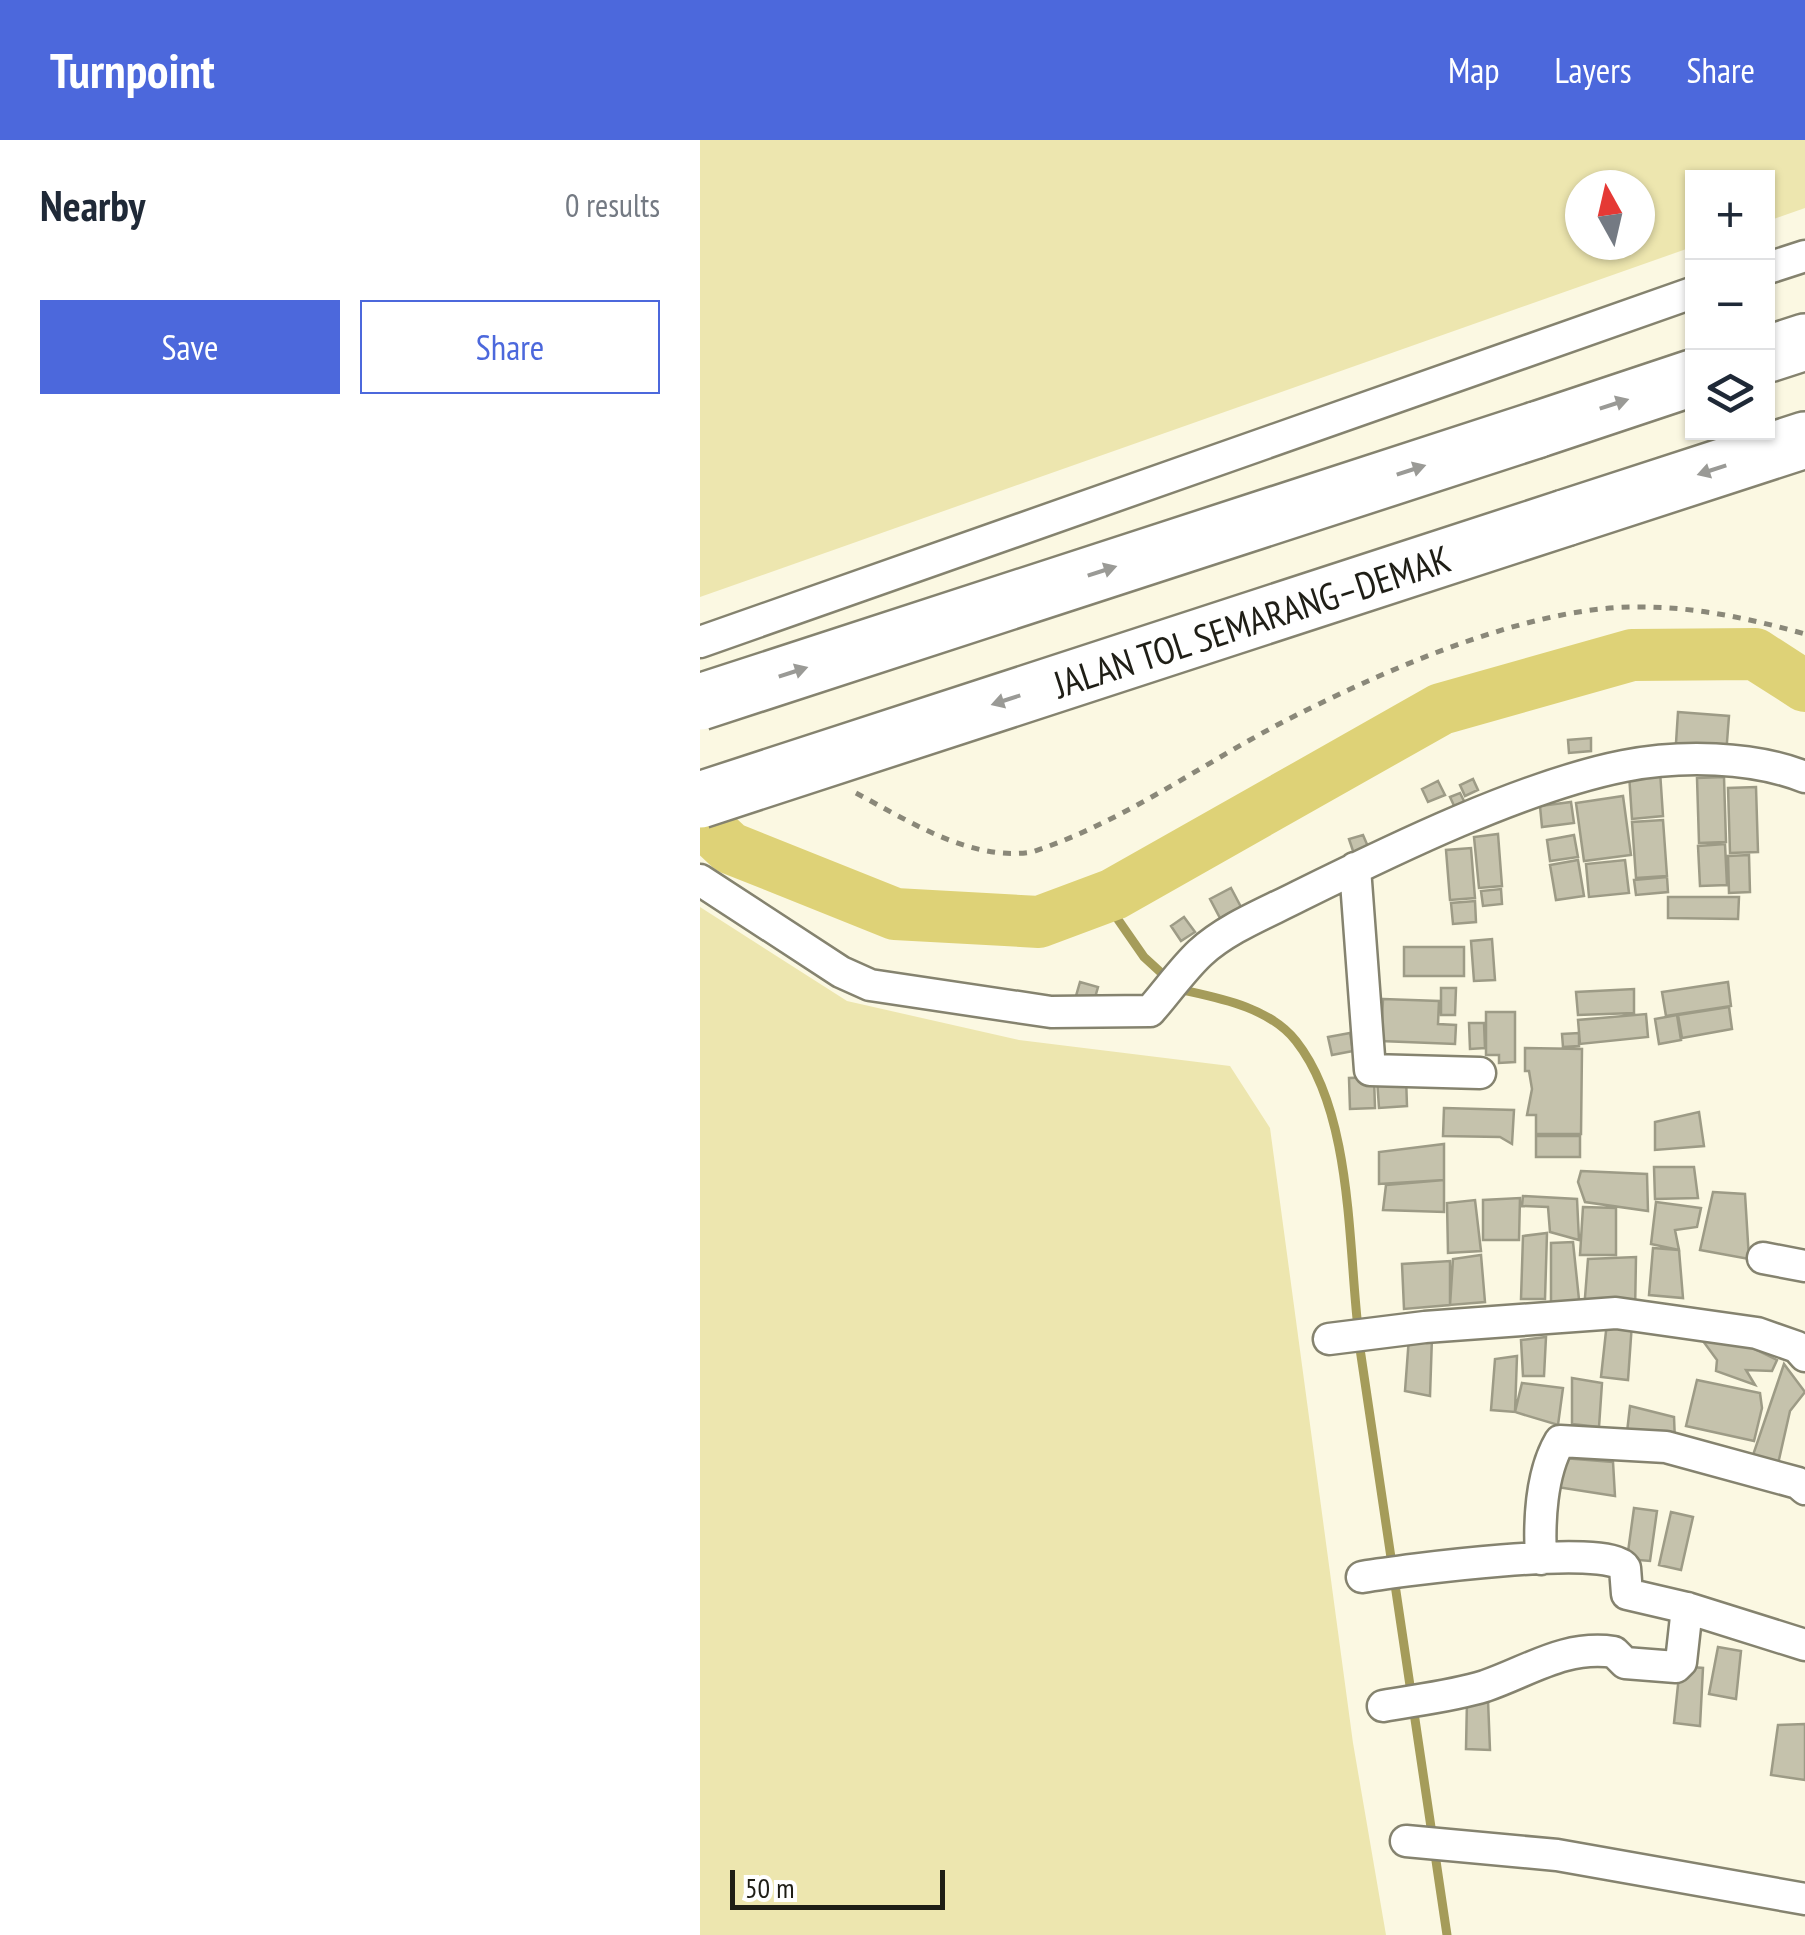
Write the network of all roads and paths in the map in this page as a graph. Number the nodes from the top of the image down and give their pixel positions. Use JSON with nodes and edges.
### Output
{"nodes":[{"id":1,"x":1805,"y":256,"type":"edge"},
{"id":2,"x":1775,"y":266,"type":"edge"},
{"id":3,"x":1685,"y":295,"type":"edge"},
{"id":4,"x":1805,"y":342,"type":"edge"},
{"id":5,"x":1775,"y":352,"type":"edge"},
{"id":6,"x":1685,"y":380,"type":"edge"},
{"id":7,"x":1805,"y":440,"type":"edge"},
{"id":8,"x":1805,"y":634,"type":"edge"},
{"id":9,"x":700,"y":642,"type":"edge"},
{"id":10,"x":700,"y":702,"type":"edge"},
{"id":11,"x":1805,"y":777,"type":"edge"},
{"id":12,"x":848,"y":789,"type":"dead end"},
{"id":13,"x":700,"y":800,"type":"edge"},
{"id":14,"x":1356,"y":868,"type":"junction"},
{"id":15,"x":700,"y":880,"type":"edge"},
{"id":16,"x":1480,"y":1074,"type":"dead end"},
{"id":17,"x":1763,"y":1258,"type":"dead end"},
{"id":18,"x":1805,"y":1266,"type":"edge"},
{"id":19,"x":1329,"y":1339,"type":"dead end"},
{"id":20,"x":1805,"y":1356,"type":"edge"},
{"id":21,"x":1805,"y":1489,"type":"edge"},
{"id":22,"x":1542,"y":1558,"type":"junction"},
{"id":23,"x":1382,"y":1574,"type":"dead end"},
{"id":24,"x":1687,"y":1608,"type":"junction"},
{"id":25,"x":1805,"y":1646,"type":"edge"},
{"id":26,"x":1401,"y":1703,"type":"dead end"},
{"id":27,"x":1422,"y":1842,"type":"dead end"},
{"id":28,"x":1805,"y":1898,"type":"edge"}],
"edges":[{"from":1,"to":2,"type":"street"},
{"from":3,"to":9,"type":"street"},
{"from":4,"to":5,"type":"highway"},
{"from":10,"to":6,"type":"highway","one_way":true,"bridge":true},
{"from":7,"to":13,"type":"highway","name":"JALAN TOL SEMARANG–DEMAK","one_way":true,"bridge":true},
{"from":8,"to":12,"type":"path"},
{"from":11,"to":14,"type":"street"},
{"from":14,"to":15,"type":"street"},
{"from":14,"to":16,"type":"street"},
{"from":17,"to":18,"type":"street"},
{"from":19,"to":20,"type":"street"},
{"from":21,"to":22,"type":"street"},
{"from":22,"to":23,"type":"street"},
{"from":22,"to":24,"type":"street"},
{"from":24,"to":25,"type":"street"},
{"from":24,"to":26,"type":"street"},
{"from":27,"to":28,"type":"street"}]}
